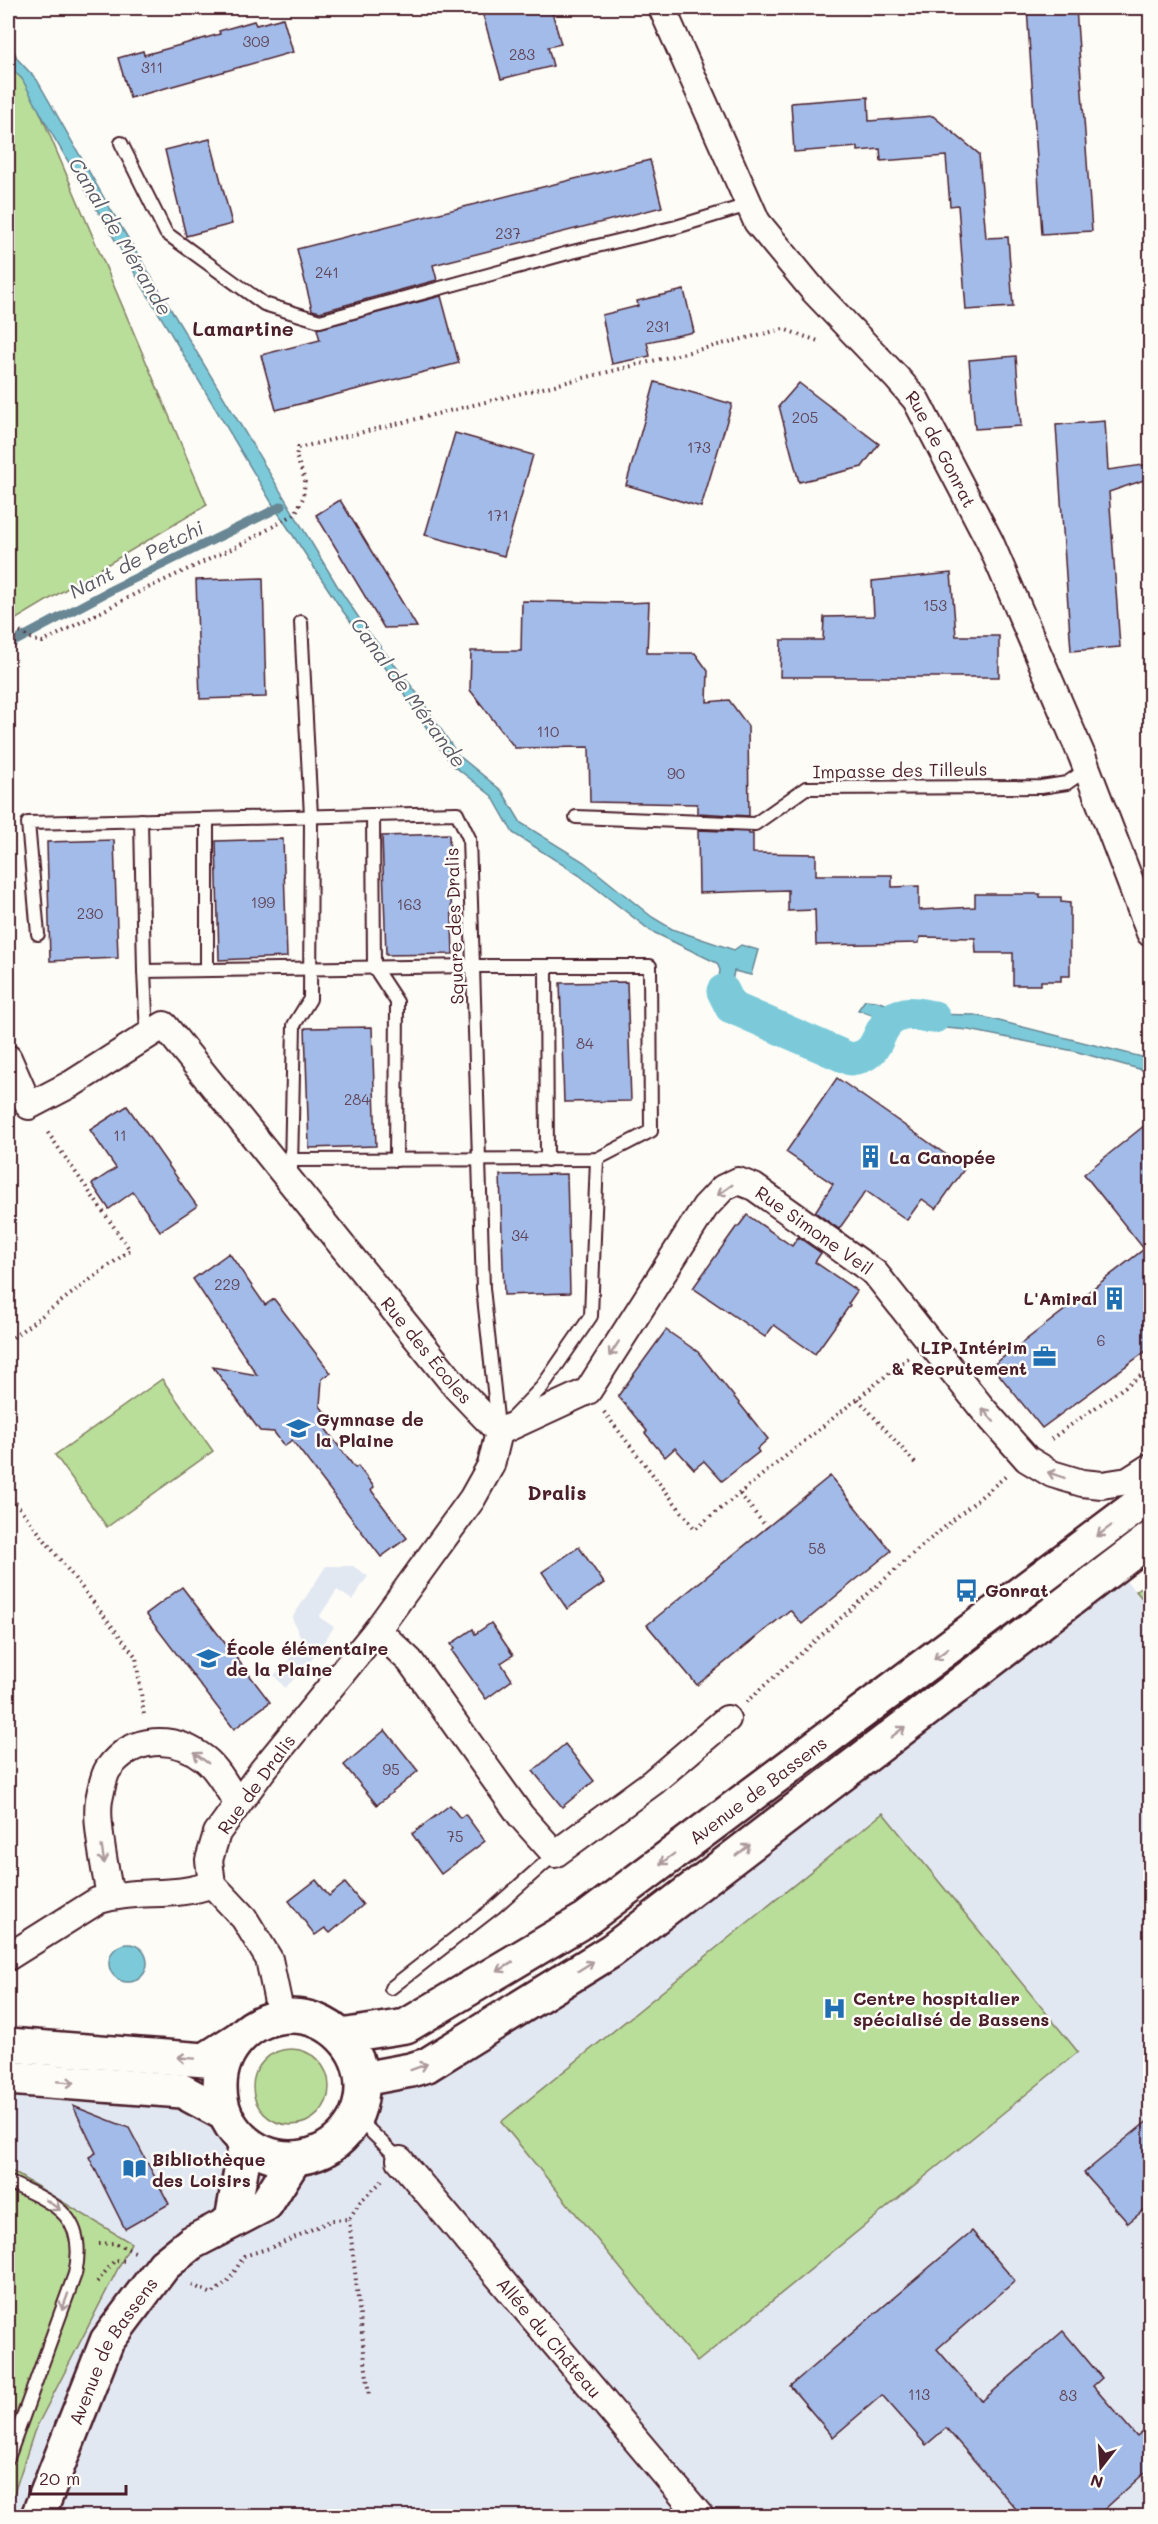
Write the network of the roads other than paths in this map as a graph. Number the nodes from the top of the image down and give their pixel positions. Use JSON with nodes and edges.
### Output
{"nodes":[{"id":1,"x":662,"y":8,"type":"edge"},
{"id":2,"x":121,"y":142,"type":"dead end"},
{"id":3,"x":748,"y":205,"type":"junction"},
{"id":4,"x":301,"y":622,"type":"dead end"},
{"id":5,"x":1087,"y":769,"type":"junction"},
{"id":6,"x":373,"y":815,"type":"junction"},
{"id":7,"x":311,"y":816,"type":"junction"},
{"id":8,"x":576,"y":817,"type":"dead end"},
{"id":9,"x":207,"y":819,"type":"junction"},
{"id":10,"x":141,"y":820,"type":"junction"},
{"id":11,"x":1150,"y":933,"type":"edge"},
{"id":12,"x":38,"y":934,"type":"dead end"},
{"id":13,"x":473,"y":966,"type":"junction"},
{"id":14,"x":546,"y":966,"type":"junction"},
{"id":15,"x":374,"y":967,"type":"junction"},
{"id":16,"x":310,"y":969,"type":"junction"},
{"id":17,"x":207,"y":970,"type":"junction"},
{"id":18,"x":144,"y":971,"type":"junction"},
{"id":19,"x":147,"y":1035,"type":"junction"},
{"id":20,"x":8,"y":1058,"type":"edge"},
{"id":21,"x":597,"y":1159,"type":"junction"},
{"id":22,"x":396,"y":1160,"type":"junction"},
{"id":23,"x":547,"y":1160,"type":"junction"},
{"id":24,"x":479,"y":1161,"type":"junction"},
{"id":25,"x":291,"y":1172,"type":"junction"},
{"id":26,"x":499,"y":1432,"type":"junction"},
{"id":27,"x":1150,"y":1467,"type":"edge"},
{"id":28,"x":1150,"y":1496,"type":"edge"},
{"id":29,"x":1150,"y":1539,"type":"edge"},
{"id":30,"x":377,"y":1630,"type":"junction"},
{"id":31,"x":727,"y":1719,"type":"road end"},
{"id":32,"x":237,"y":1803,"type":"junction"},
{"id":33,"x":555,"y":1854,"type":"junction"},
{"id":34,"x":212,"y":1884,"type":"junction"},
{"id":35,"x":111,"y":1896,"type":"junction"},
{"id":36,"x":8,"y":1957,"type":"edge"},
{"id":37,"x":391,"y":1988,"type":"dead end"},
{"id":38,"x":282,"y":2016,"type":"junction"},
{"id":39,"x":341,"y":2036,"type":"junction"},
{"id":40,"x":238,"y":2039,"type":"junction"},
{"id":41,"x":8,"y":2045,"type":"edge"},
{"id":42,"x":8,"y":2078,"type":"edge"},
{"id":43,"x":362,"y":2079,"type":"junction"},
{"id":44,"x":225,"y":2114,"type":"junction"},
{"id":45,"x":356,"y":2117,"type":"junction"},
{"id":46,"x":246,"y":2143,"type":"junction"},
{"id":47,"x":295,"y":2158,"type":"junction"},
{"id":48,"x":400,"y":2160,"type":"joint"},
{"id":49,"x":8,"y":2182,"type":"edge"},
{"id":50,"x":232,"y":2220,"type":"junction"},
{"id":51,"x":8,"y":2458,"type":"edge"},
{"id":52,"x":38,"y":2517,"type":"edge"},
{"id":53,"x":700,"y":2517,"type":"edge"}],
"edges":[{"from":1,"to":3,"type":"street","name":"Rue de Gonrat"},
{"from":2,"to":3,"type":"lane"},
{"from":3,"to":5,"type":"street","name":"Rue de Gonrat"},
{"from":4,"to":7,"type":"lane"},
{"from":5,"to":8,"type":"lane","name":"Impasse des Tilleuls"},
{"from":5,"to":11,"type":"street","name":"Rue de Gonrat"},
{"from":6,"to":7,"type":"lane","name":"Square des Dralis"},
{"from":6,"to":13,"type":"lane","name":"Square des Dralis"},
{"from":6,"to":15,"type":"lane"},
{"from":7,"to":9,"type":"lane","name":"Square des Dralis"},
{"from":7,"to":16,"type":"lane"},
{"from":9,"to":10,"type":"lane","name":"Square des Dralis"},
{"from":9,"to":17,"type":"lane"},
{"from":10,"to":12,"type":"lane","name":"Square des Dralis"},
{"from":10,"to":18,"type":"lane"},
{"from":13,"to":14,"type":"lane"},
{"from":13,"to":15,"type":"lane"},
{"from":13,"to":24,"type":"lane","name":"Square des Dralis"},
{"from":14,"to":21,"type":"lane"},
{"from":14,"to":23,"type":"lane"},
{"from":15,"to":16,"type":"lane"},
{"from":15,"to":22,"type":"lane"},
{"from":16,"to":17,"type":"lane"},
{"from":16,"to":25,"type":"lane"},
{"from":17,"to":18,"type":"lane"},
{"from":18,"to":19,"type":"lane"},
{"from":19,"to":20,"type":"street","name":"Rue des Écoles"},
{"from":19,"to":25,"type":"street","name":"Rue des Écoles"},
{"from":21,"to":23,"type":"lane"},
{"from":21,"to":26,"type":"lane"},
{"from":22,"to":24,"type":"lane"},
{"from":22,"to":25,"type":"lane"},
{"from":23,"to":24,"type":"lane"},
{"from":24,"to":26,"type":"lane","name":"Square des Dralis"},
{"from":25,"to":26,"type":"street","name":"Rue des Écoles"},
{"from":27,"to":26,"type":"street","name":"Rue Simone Veil","one_way":true},
{"from":26,"to":30,"type":"street"},
{"from":28,"to":39,"type":"main road","name":"Avenue de Bassens","one_way":true},
{"from":43,"to":29,"type":"main road","one_way":true},
{"from":30,"to":32,"type":"street","name":"Rue de Dralis"},
{"from":30,"to":33,"type":"street"},
{"from":31,"to":33,"type":"street"},
{"from":32,"to":34,"type":"street","name":"Rue de Dralis"},
{"from":32,"to":35,"type":"street","one_way":true},
{"from":33,"to":37,"type":"lane"},
{"from":34,"to":35,"type":"street"},
{"from":34,"to":38,"type":"street"},
{"from":35,"to":36,"type":"street"},
{"from":38,"to":39,"type":"main road"},
{"from":38,"to":40,"type":"main road"},
{"from":39,"to":43,"type":"main road"},
{"from":40,"to":41,"type":"main road","one_way":true},
{"from":40,"to":44,"type":"main road"},
{"from":42,"to":44,"type":"main road","one_way":true},
{"from":43,"to":45,"type":"main road"},
{"from":44,"to":46,"type":"main road"},
{"from":45,"to":47,"type":"main road"},
{"from":45,"to":48,"type":"lane"},
{"from":46,"to":47,"type":"main road"},
{"from":46,"to":50,"type":"main road"},
{"from":47,"to":50,"type":"main road","name":"Avenue de Bassens"},
{"from":48,"to":53,"type":"street","name":"Allée du Château"},
{"from":49,"to":51,"type":"lane","one_way":true},
{"from":50,"to":52,"type":"main road","name":"Avenue de Bassens"}]}
